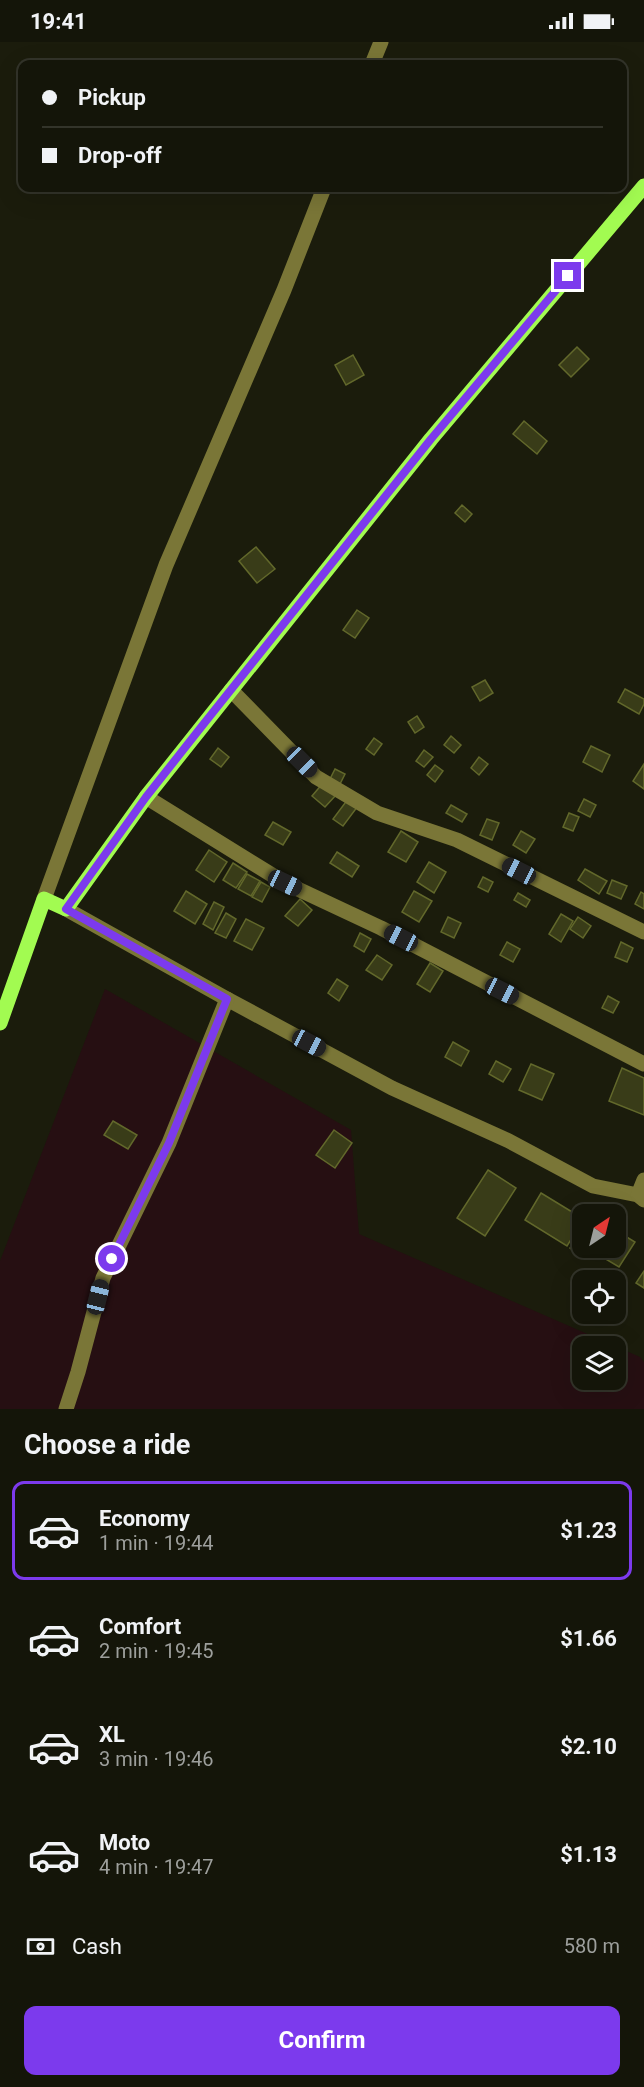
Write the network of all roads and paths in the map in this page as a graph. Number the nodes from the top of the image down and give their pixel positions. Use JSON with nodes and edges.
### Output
{"nodes":[{"id":1,"x":381,"y":42,"type":"edge"},
{"id":2,"x":374,"y":60,"type":"edge"},
{"id":3,"x":644,"y":186,"type":"edge"},
{"id":4,"x":322,"y":192,"type":"edge"},
{"id":5,"x":231,"y":690,"type":"junction"},
{"id":6,"x":146,"y":797,"type":"junction"},
{"id":7,"x":44,"y":899,"type":"junction"},
{"id":8,"x":66,"y":909,"type":"junction"},
{"id":9,"x":644,"y":932,"type":"edge"},
{"id":10,"x":227,"y":999,"type":"junction"},
{"id":11,"x":0,"y":1023,"type":"edge"},
{"id":12,"x":644,"y":1064,"type":"edge"},
{"id":13,"x":644,"y":1180,"type":"edge"},
{"id":14,"x":641,"y":1198,"type":"edge"},
{"id":15,"x":66,"y":1409,"type":"edge"}],
"edges":[{"from":1,"to":2,"type":"street"},
{"from":3,"to":5,"type":"main road"},
{"from":4,"to":7,"type":"street"},
{"from":5,"to":6,"type":"main road"},
{"from":5,"to":9,"type":"street"},
{"from":6,"to":8,"type":"main road"},
{"from":6,"to":12,"type":"street"},
{"from":7,"to":8,"type":"main road"},
{"from":7,"to":11,"type":"main road"},
{"from":8,"to":10,"type":"street"},
{"from":10,"to":14,"type":"street"},
{"from":10,"to":15,"type":"street"},
{"from":13,"to":14,"type":"street"}]}
